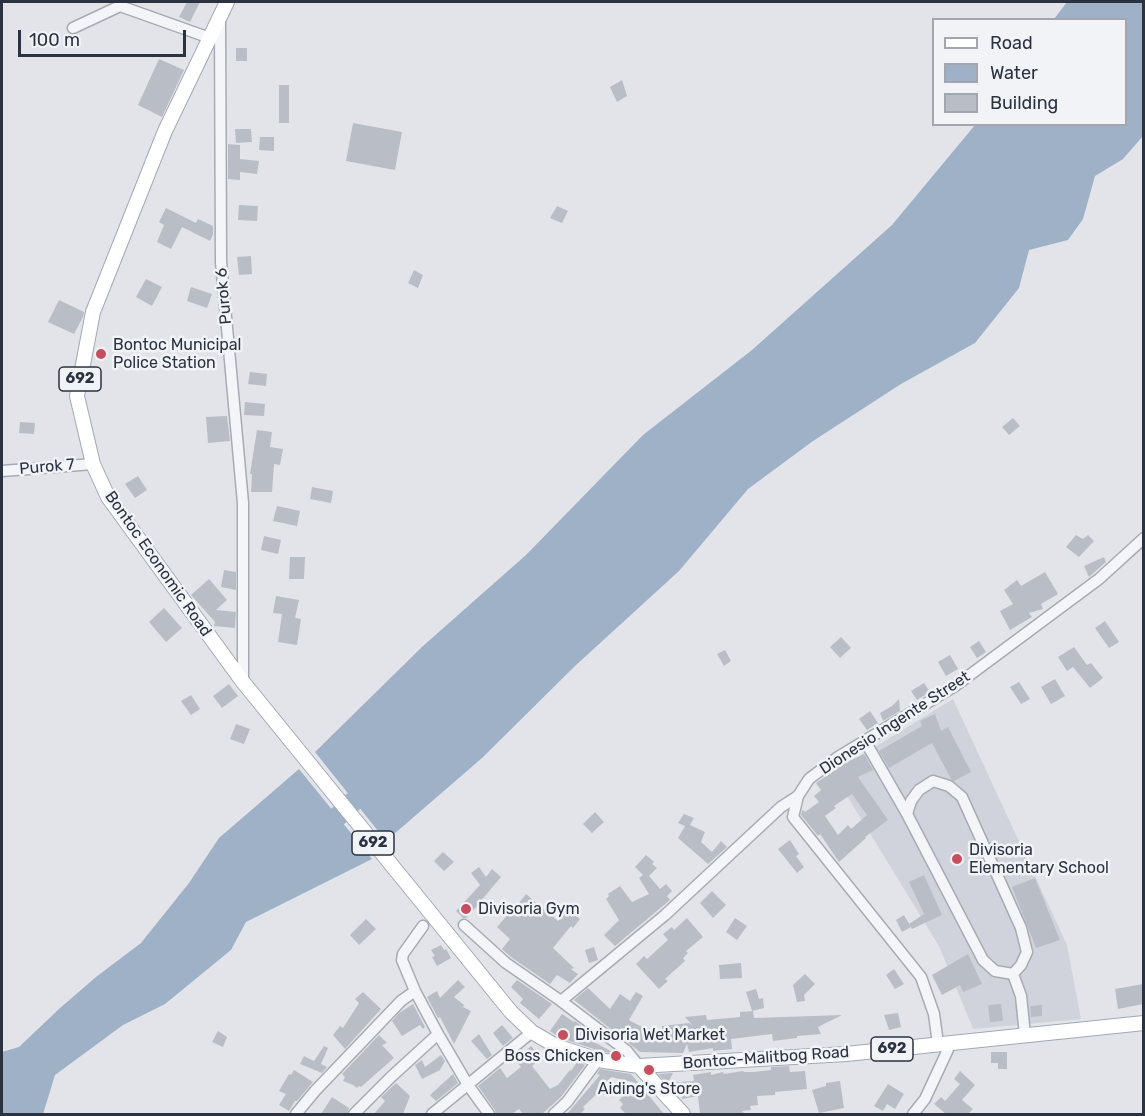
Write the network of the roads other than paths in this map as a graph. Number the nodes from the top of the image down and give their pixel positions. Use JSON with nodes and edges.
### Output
{"nodes":[{"id":1,"x":227,"y":2,"type":"edge"},
{"id":2,"x":220,"y":18,"type":"junction"},
{"id":3,"x":73,"y":28,"type":"dead end"},
{"id":4,"x":210,"y":38,"type":"junction"},
{"id":5,"x":93,"y":464,"type":"junction"},
{"id":6,"x":2,"y":471,"type":"edge"},
{"id":7,"x":1143,"y":538,"type":"edge"},
{"id":8,"x":243,"y":682,"type":"junction"},
{"id":9,"x":865,"y":741,"type":"junction"},
{"id":10,"x":798,"y":796,"type":"junction"},
{"id":11,"x":908,"y":814,"type":"junction"},
{"id":12,"x":464,"y":925,"type":"dead end"},
{"id":13,"x":423,"y":926,"type":"dead end"},
{"id":14,"x":1013,"y":974,"type":"junction"},
{"id":15,"x":415,"y":992,"type":"junction"},
{"id":16,"x":561,"y":1001,"type":"junction"},
{"id":17,"x":1143,"y":1023,"type":"edge"},
{"id":18,"x":532,"y":1032,"type":"junction"},
{"id":19,"x":438,"y":1034,"type":"junction"},
{"id":20,"x":1025,"y":1035,"type":"junction"},
{"id":21,"x":944,"y":1044,"type":"junction"},
{"id":22,"x":598,"y":1060,"type":"junction"},
{"id":23,"x":639,"y":1066,"type":"junction"},
{"id":24,"x":468,"y":1085,"type":"junction"},
{"id":25,"x":296,"y":1114,"type":"edge"},
{"id":26,"x":354,"y":1114,"type":"edge"},
{"id":27,"x":432,"y":1114,"type":"edge"},
{"id":28,"x":489,"y":1114,"type":"edge"},
{"id":29,"x":554,"y":1114,"type":"edge"},
{"id":30,"x":683,"y":1114,"type":"edge"},
{"id":31,"x":913,"y":1114,"type":"edge"}],
"edges":[{"from":1,"to":2,"type":"main road","name":"Bontoc Economic Road","number":"692"},
{"from":2,"to":4,"type":"main road","name":"Bontoc Economic Road","number":"692"},
{"from":2,"to":8,"type":"street","name":"Purok 6"},
{"from":3,"to":4,"type":"street"},
{"from":4,"to":5,"type":"main road","name":"Bontoc Economic Road","number":"692"},
{"from":5,"to":6,"type":"street","name":"Purok 7"},
{"from":5,"to":8,"type":"main road","name":"Bontoc Economic Road","number":"692"},
{"from":7,"to":9,"type":"street","name":"Dionesio Ingente Street"},
{"from":8,"to":18,"type":"main road","name":"Bontoc Economic Road","number":"692"},
{"from":9,"to":10,"type":"street","name":"Dionesio Ingente Street"},
{"from":9,"to":11,"type":"street"},
{"from":10,"to":16,"type":"street","name":"Dionesio Ingente Street"},
{"from":10,"to":21,"type":"street"},
{"from":11,"to":14,"type":"street"},
{"from":11,"to":14,"type":"street"},
{"from":12,"to":16,"type":"street"},
{"from":13,"to":15,"type":"street"},
{"from":14,"to":20,"type":"street"},
{"from":15,"to":19,"type":"street"},
{"from":15,"to":25,"type":"street"},
{"from":16,"to":23,"type":"street"},
{"from":17,"to":20,"type":"main road","name":"Bontoc-Malitbog Road","number":"692"},
{"from":18,"to":22,"type":"main road","number":"692"},
{"from":18,"to":24,"type":"street"},
{"from":19,"to":24,"type":"street"},
{"from":19,"to":26,"type":"street"},
{"from":20,"to":21,"type":"main road","name":"Bontoc-Malitbog Road","number":"692"},
{"from":21,"to":23,"type":"main road","name":"Bontoc-Malitbog Road","number":"692"},
{"from":21,"to":31,"type":"street"},
{"from":22,"to":23,"type":"main road","number":"692"},
{"from":22,"to":29,"type":"street"},
{"from":23,"to":30,"type":"main road"},
{"from":24,"to":27,"type":"street"},
{"from":24,"to":28,"type":"street"}]}
